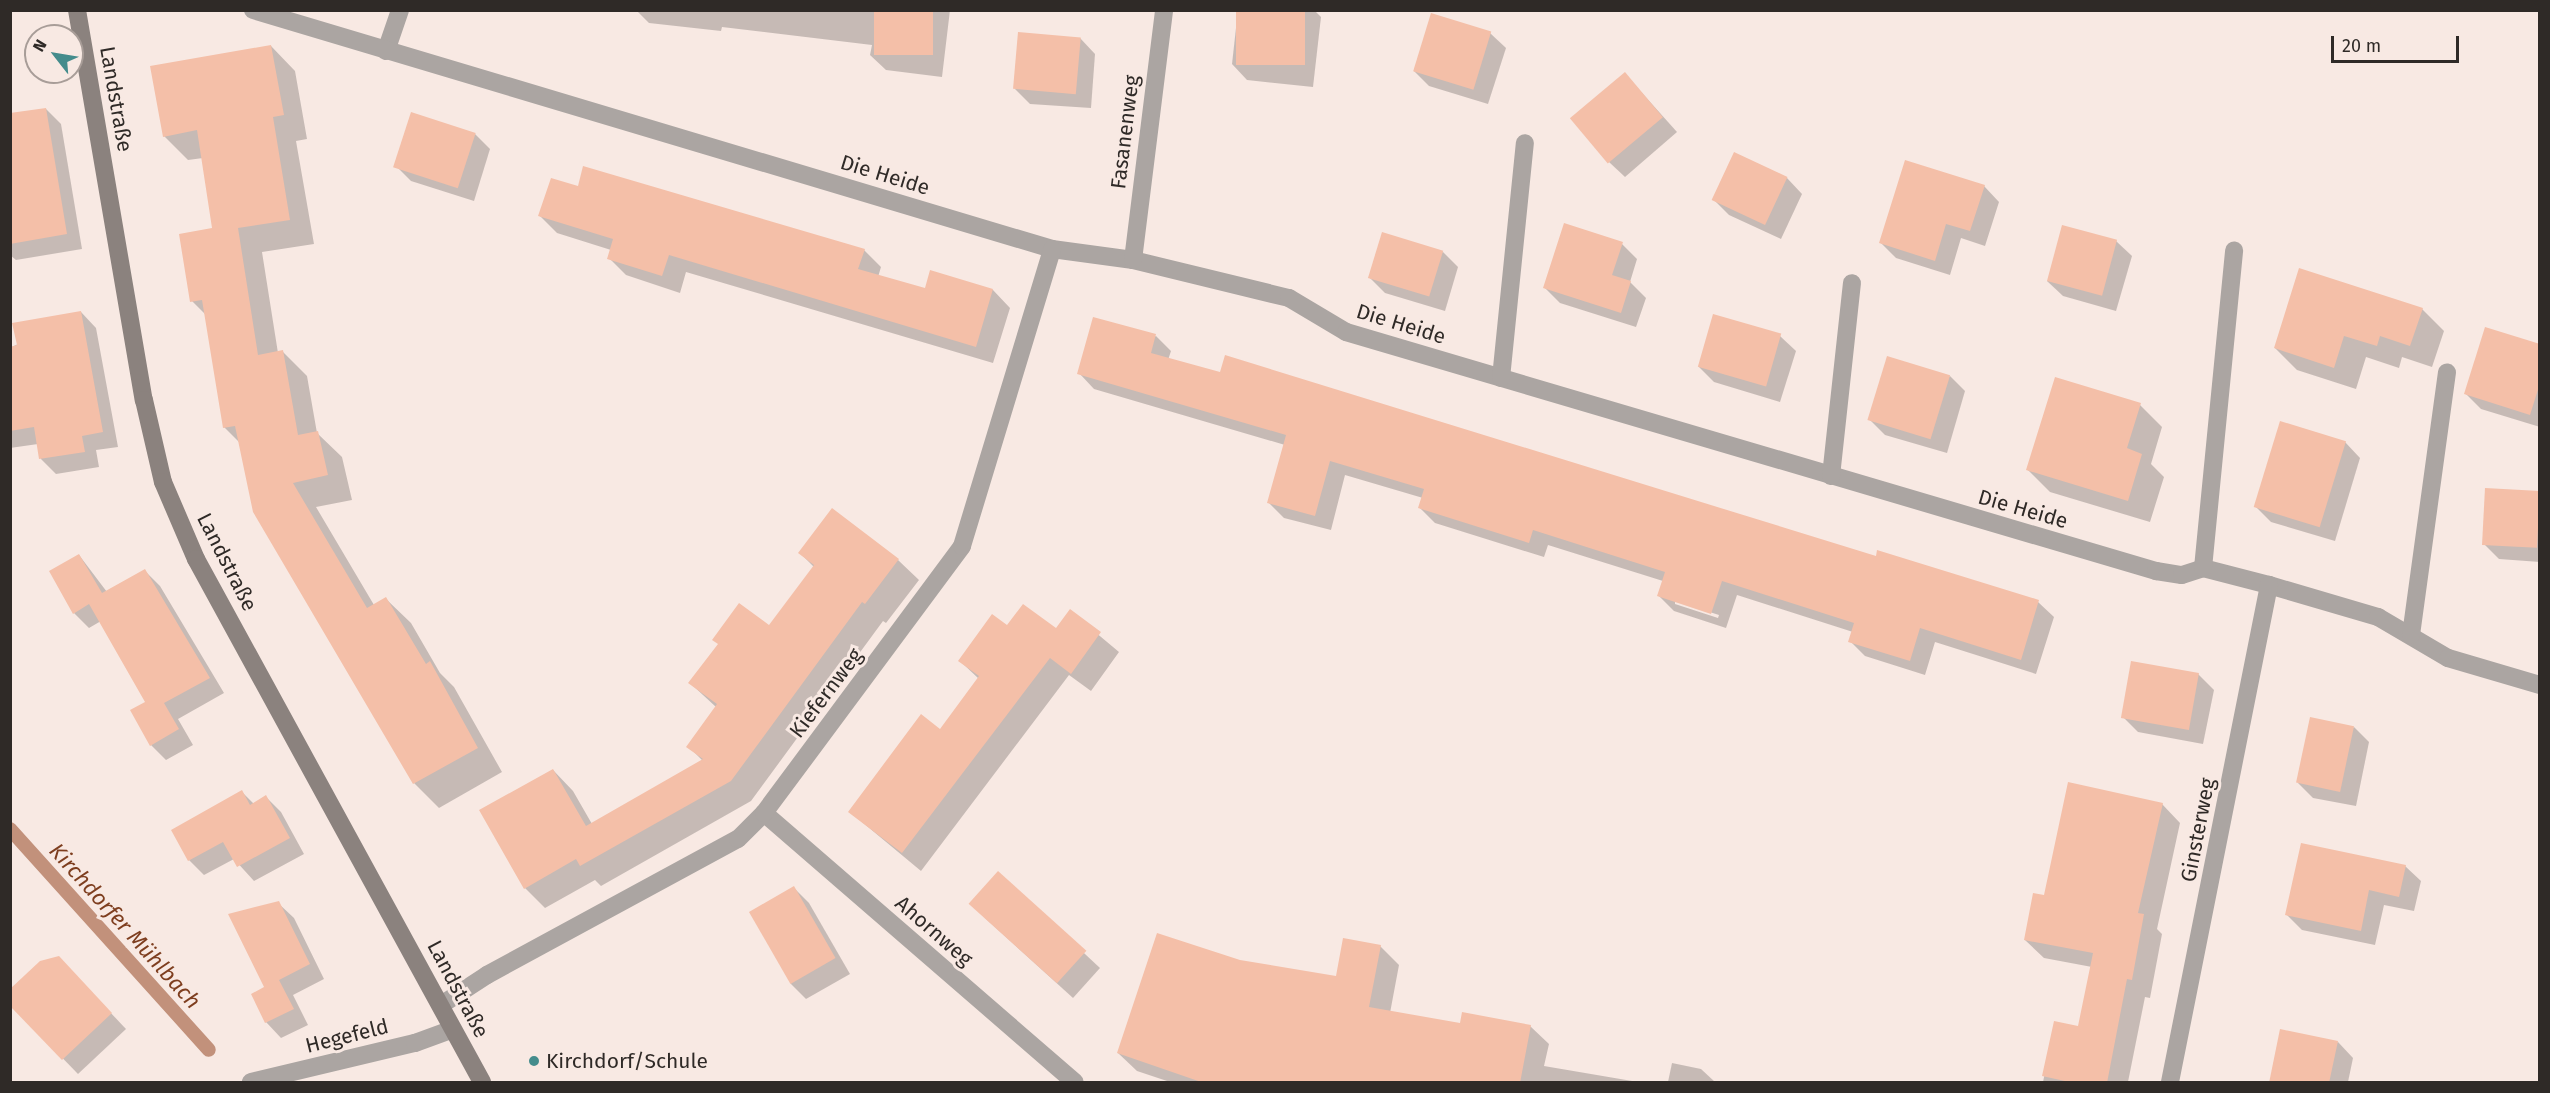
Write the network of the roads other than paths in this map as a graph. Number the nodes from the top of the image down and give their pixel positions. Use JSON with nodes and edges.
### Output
{"nodes":[{"id":1,"x":77,"y":10,"type":"edge"},
{"id":2,"x":400,"y":10,"type":"edge"},
{"id":3,"x":1164,"y":10,"type":"edge"},
{"id":4,"x":261,"y":12,"type":"edge"},
{"id":5,"x":386,"y":51,"type":"junction"},
{"id":6,"x":1525,"y":143,"type":"dead end"},
{"id":7,"x":1052,"y":249,"type":"junction"},
{"id":8,"x":2234,"y":251,"type":"dead end"},
{"id":9,"x":1133,"y":260,"type":"junction"},
{"id":10,"x":1852,"y":283,"type":"dead end"},
{"id":11,"x":2447,"y":372,"type":"dead end"},
{"id":12,"x":1501,"y":378,"type":"junction"},
{"id":13,"x":1831,"y":476,"type":"junction"},
{"id":14,"x":2203,"y":568,"type":"junction"},
{"id":15,"x":2269,"y":585,"type":"junction"},
{"id":16,"x":2412,"y":635,"type":"junction"},
{"id":17,"x":2540,"y":685,"type":"edge"},
{"id":18,"x":764,"y":813,"type":"junction"},
{"id":19,"x":441,"y":1005,"type":"junction"},
{"id":20,"x":453,"y":1029,"type":"junction"},
{"id":21,"x":251,"y":1083,"type":"edge"},
{"id":22,"x":482,"y":1083,"type":"edge"},
{"id":23,"x":1075,"y":1083,"type":"edge"},
{"id":24,"x":2170,"y":1083,"type":"edge"}],
"edges":[{"from":1,"to":19,"type":"street","name":"Landstraße"},
{"from":2,"to":5,"type":"street"},
{"from":3,"to":9,"type":"street","name":"Fasanenweg"},
{"from":4,"to":5,"type":"street","name":"Die Heide"},
{"from":5,"to":7,"type":"street","name":"Die Heide"},
{"from":6,"to":12,"type":"street"},
{"from":7,"to":9,"type":"street","name":"Die Heide"},
{"from":7,"to":18,"type":"street","name":"Kiefernweg"},
{"from":8,"to":14,"type":"street"},
{"from":9,"to":12,"type":"street","name":"Die Heide"},
{"from":10,"to":13,"type":"street"},
{"from":11,"to":16,"type":"street"},
{"from":12,"to":13,"type":"street","name":"Die Heide"},
{"from":13,"to":14,"type":"street","name":"Die Heide"},
{"from":14,"to":15,"type":"street","name":"Die Heide"},
{"from":15,"to":16,"type":"street","name":"Die Heide"},
{"from":15,"to":24,"type":"street","name":"Ginsterweg"},
{"from":16,"to":17,"type":"street","name":"Die Heide"},
{"from":18,"to":19,"type":"street","name":"Kiefernweg"},
{"from":18,"to":23,"type":"street","name":"Ahornweg"},
{"from":19,"to":20,"type":"street","name":"Landstraße"},
{"from":20,"to":21,"type":"street","name":"Hegefeld"},
{"from":20,"to":22,"type":"street","name":"Landstraße"}]}
